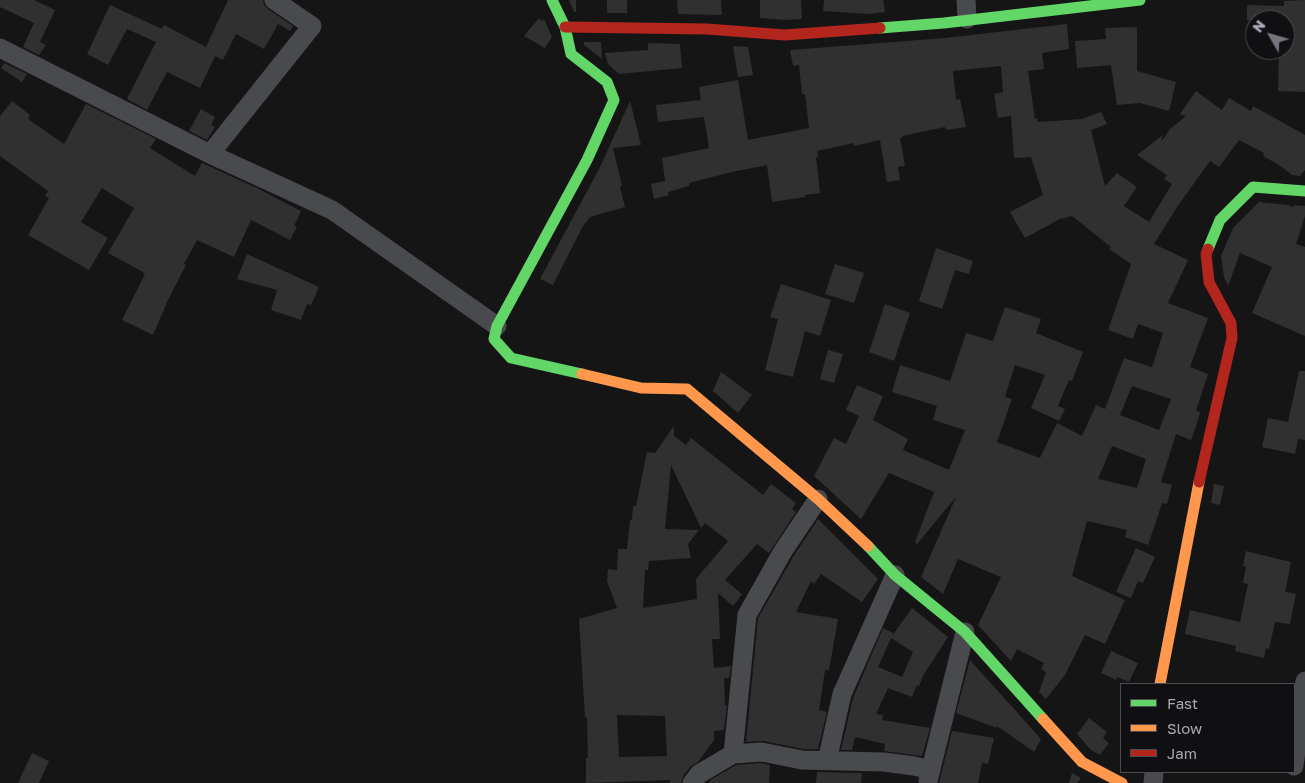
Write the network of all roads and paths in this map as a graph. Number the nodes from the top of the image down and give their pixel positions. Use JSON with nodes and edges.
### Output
{"nodes":[{"id":1,"x":274,"y":0,"type":"edge"},
{"id":2,"x":552,"y":0,"type":"edge"},
{"id":3,"x":966,"y":0,"type":"edge"},
{"id":4,"x":1140,"y":0,"type":"edge"},
{"id":5,"x":967,"y":19,"type":"junction"},
{"id":6,"x":565,"y":27,"type":"junction"},
{"id":7,"x":0,"y":48,"type":"edge"},
{"id":8,"x":210,"y":154,"type":"junction"},
{"id":9,"x":1305,"y":191,"type":"edge"},
{"id":10,"x":497,"y":326,"type":"junction"},
{"id":11,"x":818,"y":499,"type":"junction"},
{"id":12,"x":895,"y":575,"type":"junction"},
{"id":13,"x":965,"y":632,"type":"junction"},
{"id":14,"x":1305,"y":681,"type":"edge"},
{"id":15,"x":1160,"y":683,"type":"edge"},
{"id":16,"x":733,"y":754,"type":"junction"},
{"id":17,"x":1295,"y":758,"type":"edge"},
{"id":18,"x":827,"y":761,"type":"junction"},
{"id":19,"x":930,"y":777,"type":"edge"},
{"id":20,"x":692,"y":783,"type":"edge"},
{"id":21,"x":1122,"y":783,"type":"edge"}],
"edges":[{"from":1,"to":8,"type":"street"},
{"from":2,"to":6,"type":"street"},
{"from":3,"to":5,"type":"street"},
{"from":4,"to":5,"type":"street"},
{"from":5,"to":6,"type":"street"},
{"from":6,"to":10,"type":"street"},
{"from":7,"to":8,"type":"street"},
{"from":8,"to":10,"type":"street"},
{"from":9,"to":15,"type":"street"},
{"from":10,"to":11,"type":"street"},
{"from":11,"to":12,"type":"street"},
{"from":11,"to":16,"type":"street"},
{"from":12,"to":13,"type":"street"},
{"from":12,"to":18,"type":"street"},
{"from":13,"to":19,"type":"street"},
{"from":13,"to":21,"type":"street"},
{"from":14,"to":17,"type":"street"},
{"from":16,"to":18,"type":"street"},
{"from":16,"to":20,"type":"street"},
{"from":18,"to":19,"type":"street"}]}
